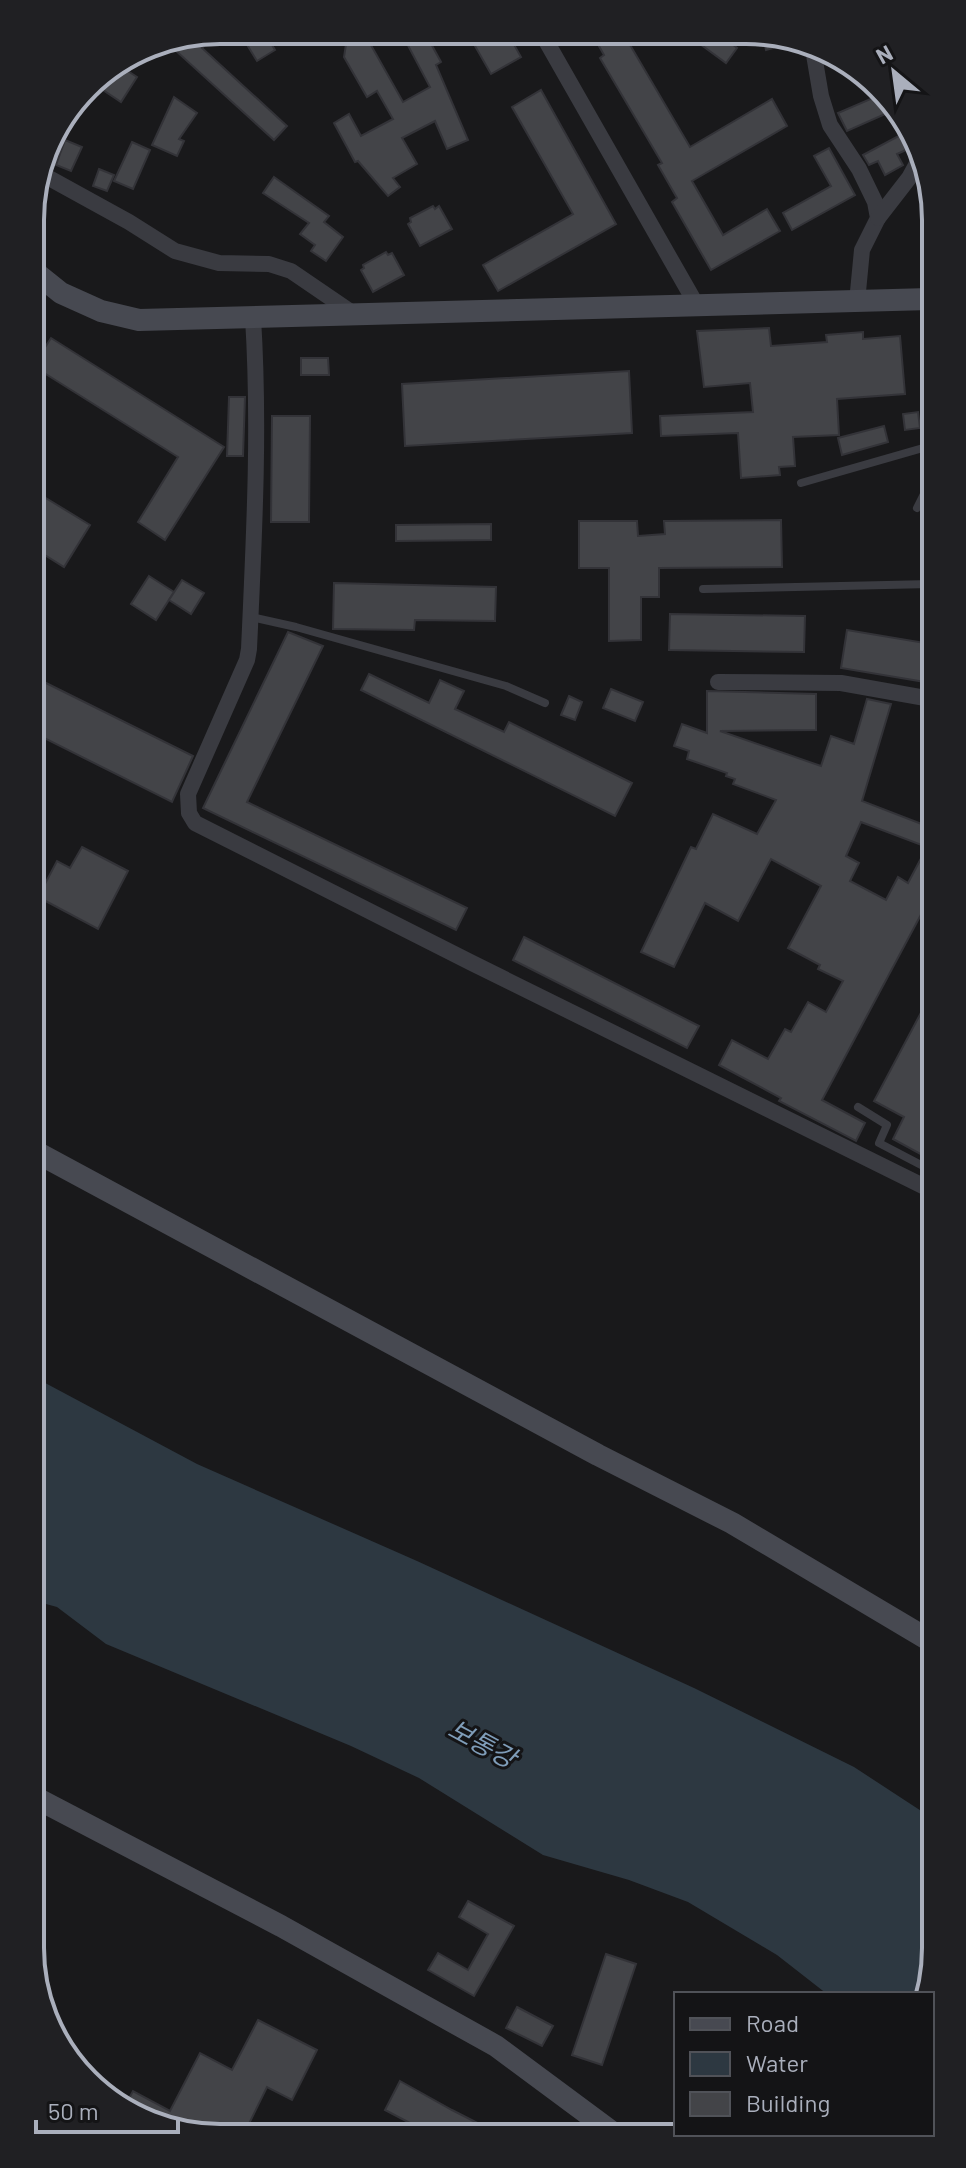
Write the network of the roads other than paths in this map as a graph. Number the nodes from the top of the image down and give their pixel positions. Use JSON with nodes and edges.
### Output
{"nodes":[{"id":1,"x":548,"y":44,"type":"edge"},
{"id":2,"x":815,"y":58,"type":"edge"},
{"id":3,"x":914,"y":168,"type":"edge"},
{"id":4,"x":49,"y":178,"type":"edge"},
{"id":5,"x":878,"y":218,"type":"junction"},
{"id":6,"x":44,"y":279,"type":"edge"},
{"id":7,"x":922,"y":299,"type":"edge"},
{"id":8,"x":857,"y":302,"type":"junction"},
{"id":9,"x":696,"y":304,"type":"junction"},
{"id":10,"x":354,"y":314,"type":"junction"},
{"id":11,"x":253,"y":318,"type":"junction"},
{"id":12,"x":922,"y":448,"type":"edge"},
{"id":13,"x":801,"y":483,"type":"dead end"},
{"id":14,"x":922,"y":498,"type":"edge"},
{"id":15,"x":917,"y":508,"type":"dead end"},
{"id":16,"x":922,"y":584,"type":"edge"},
{"id":17,"x":703,"y":589,"type":"dead end"},
{"id":18,"x":250,"y":617,"type":"junction"},
{"id":19,"x":718,"y":682,"type":"dead end"},
{"id":20,"x":922,"y":697,"type":"edge"},
{"id":21,"x":545,"y":703,"type":"dead end"},
{"id":22,"x":858,"y":1107,"type":"dead end"},
{"id":23,"x":44,"y":1156,"type":"edge"},
{"id":24,"x":922,"y":1165,"type":"edge"},
{"id":25,"x":922,"y":1186,"type":"edge"},
{"id":26,"x":922,"y":1636,"type":"edge"},
{"id":27,"x":44,"y":1802,"type":"edge"},
{"id":28,"x":601,"y":2124,"type":"edge"}],
"edges":[{"from":1,"to":9,"type":"street"},
{"from":2,"to":5,"type":"street"},
{"from":3,"to":5,"type":"street"},
{"from":4,"to":10,"type":"street"},
{"from":5,"to":8,"type":"street"},
{"from":6,"to":11,"type":"street"},
{"from":7,"to":8,"type":"street"},
{"from":8,"to":9,"type":"street"},
{"from":9,"to":10,"type":"street"},
{"from":10,"to":11,"type":"street"},
{"from":11,"to":18,"type":"street"},
{"from":12,"to":13,"type":"lane"},
{"from":14,"to":15,"type":"lane"},
{"from":16,"to":17,"type":"lane"},
{"from":18,"to":21,"type":"lane"},
{"from":18,"to":25,"type":"street"},
{"from":19,"to":20,"type":"street"},
{"from":22,"to":24,"type":"lane"},
{"from":23,"to":26,"type":"street"},
{"from":27,"to":28,"type":"street"}]}
